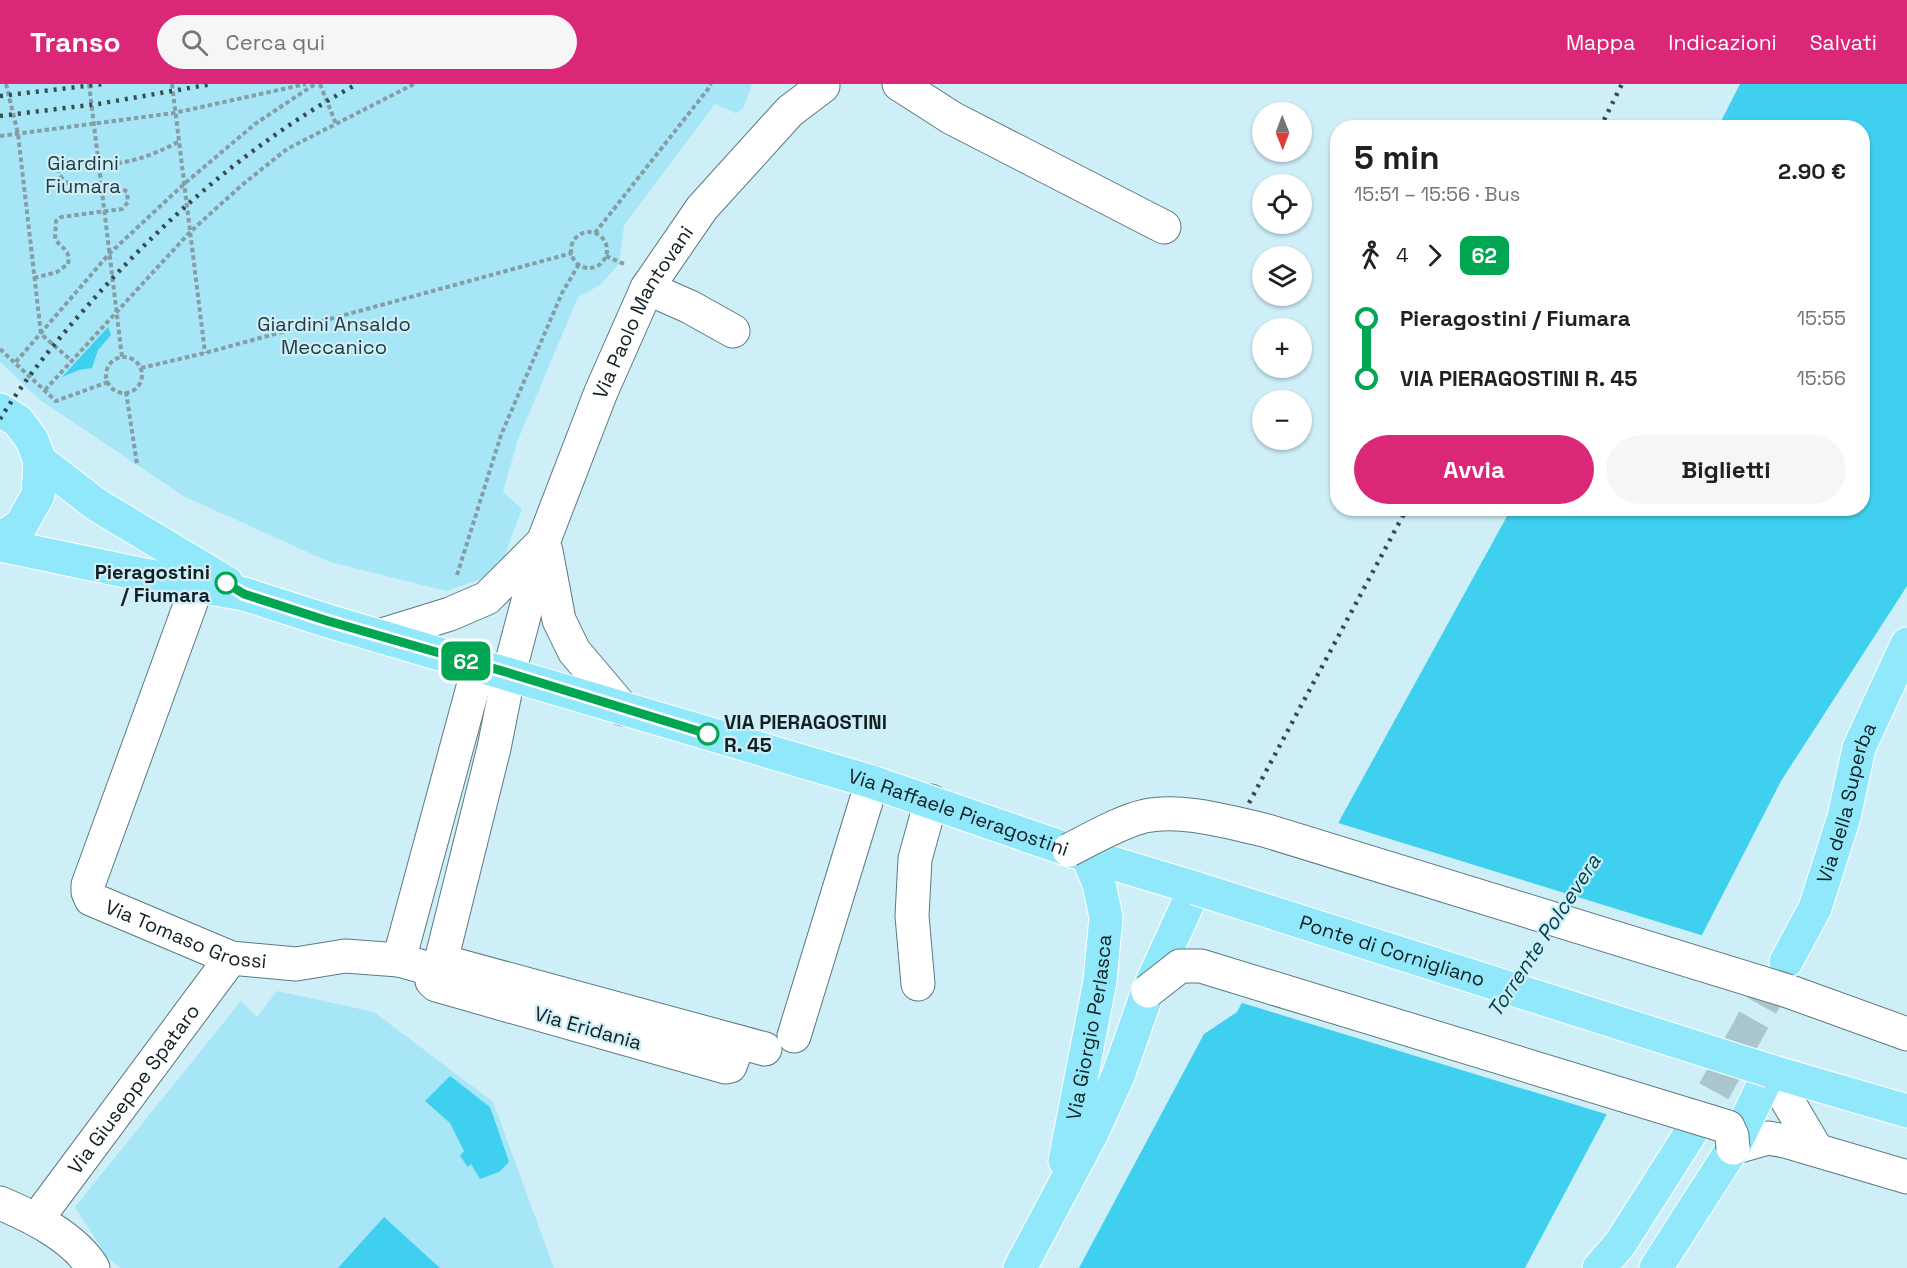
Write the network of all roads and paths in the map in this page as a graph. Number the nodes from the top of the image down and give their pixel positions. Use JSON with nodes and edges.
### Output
{"nodes":[{"id":1,"x":6,"y":84,"type":"edge"},
{"id":2,"x":88,"y":84,"type":"edge"},
{"id":3,"x":171,"y":84,"type":"edge"},
{"id":4,"x":306,"y":84,"type":"edge"},
{"id":5,"x":315,"y":84,"type":"edge"},
{"id":6,"x":320,"y":84,"type":"edge"},
{"id":7,"x":414,"y":84,"type":"edge"},
{"id":8,"x":711,"y":84,"type":"edge"},
{"id":9,"x":899,"y":84,"type":"edge"},
{"id":10,"x":812,"y":90,"type":"edge"},
{"id":11,"x":174,"y":113,"type":"junction"},
{"id":12,"x":93,"y":124,"type":"junction"},
{"id":13,"x":336,"y":124,"type":"junction"},
{"id":14,"x":18,"y":134,"type":"junction"},
{"id":15,"x":0,"y":136,"type":"edge"},
{"id":16,"x":178,"y":142,"type":"junction"},
{"id":17,"x":98,"y":164,"type":"junction"},
{"id":18,"x":184,"y":184,"type":"junction"},
{"id":19,"x":102,"y":190,"type":"junction"},
{"id":20,"x":104,"y":211,"type":"junction"},
{"id":21,"x":1164,"y":227,"type":"dead end"},
{"id":22,"x":190,"y":232,"type":"junction"},
{"id":23,"x":595,"y":233,"type":"junction"},
{"id":24,"x":572,"y":253,"type":"junction"},
{"id":25,"x":110,"y":254,"type":"junction"},
{"id":26,"x":606,"y":256,"type":"junction"},
{"id":27,"x":579,"y":264,"type":"junction"},
{"id":28,"x":619,"y":264,"type":"dead end"},
{"id":29,"x":34,"y":278,"type":"junction"},
{"id":30,"x":647,"y":288,"type":"junction"},
{"id":31,"x":117,"y":312,"type":"junction"},
{"id":32,"x":733,"y":331,"type":"dead end"},
{"id":33,"x":41,"y":334,"type":"junction"},
{"id":34,"x":0,"y":349,"type":"edge"},
{"id":35,"x":205,"y":353,"type":"junction"},
{"id":36,"x":122,"y":357,"type":"junction"},
{"id":37,"x":72,"y":361,"type":"junction"},
{"id":38,"x":15,"y":363,"type":"junction"},
{"id":39,"x":141,"y":368,"type":"junction"},
{"id":40,"x":108,"y":382,"type":"junction"},
{"id":41,"x":45,"y":390,"type":"junction"},
{"id":42,"x":126,"y":392,"type":"junction"},
{"id":43,"x":0,"y":410,"type":"edge"},
{"id":44,"x":40,"y":461,"type":"junction"},
{"id":45,"x":136,"y":464,"type":"dead end"},
{"id":46,"x":0,"y":539,"type":"edge"},
{"id":47,"x":544,"y":540,"type":"junction"},
{"id":48,"x":0,"y":545,"type":"edge"},
{"id":49,"x":197,"y":586,"type":"junction"},
{"id":50,"x":244,"y":594,"type":"junction"},
{"id":51,"x":487,"y":598,"type":"junction"},
{"id":52,"x":379,"y":636,"type":"junction"},
{"id":53,"x":1907,"y":644,"type":"edge"},
{"id":54,"x":494,"y":669,"type":"junction"},
{"id":55,"x":623,"y":709,"type":"junction"},
{"id":56,"x":872,"y":782,"type":"junction"},
{"id":57,"x":931,"y":801,"type":"junction"},
{"id":58,"x":1078,"y":852,"type":"junction"},
{"id":59,"x":1195,"y":888,"type":"junction"},
{"id":60,"x":231,"y":958,"type":"junction"},
{"id":61,"x":399,"y":960,"type":"junction"},
{"id":62,"x":437,"y":966,"type":"junction"},
{"id":63,"x":1787,"y":976,"type":"junction"},
{"id":64,"x":918,"y":984,"type":"dead end"},
{"id":65,"x":1148,"y":991,"type":"junction"},
{"id":66,"x":1907,"y":1034,"type":"edge"},
{"id":67,"x":1770,"y":1071,"type":"junction"},
{"id":68,"x":1907,"y":1111,"type":"edge"},
{"id":69,"x":1690,"y":1134,"type":"tunnel mouth"},
{"id":70,"x":1733,"y":1149,"type":"junction"},
{"id":71,"x":1816,"y":1149,"type":"junction"},
{"id":72,"x":1907,"y":1177,"type":"edge"},
{"id":73,"x":1056,"y":1200,"type":"junction"},
{"id":74,"x":0,"y":1203,"type":"edge"},
{"id":75,"x":37,"y":1219,"type":"junction"},
{"id":76,"x":82,"y":1264,"type":"edge"},
{"id":77,"x":1020,"y":1268,"type":"edge"},
{"id":78,"x":1599,"y":1268,"type":"edge"},
{"id":79,"x":1656,"y":1268,"type":"edge"}],
"edges":[{"from":1,"to":14,"type":"path"},
{"from":2,"to":12,"type":"path"},
{"from":3,"to":11,"type":"path"},
{"from":4,"to":11,"type":"path"},
{"from":5,"to":18,"type":"path"},
{"from":6,"to":13,"type":"path"},
{"from":7,"to":13,"type":"path"},
{"from":8,"to":23,"type":"path"},
{"from":9,"to":21,"type":"street"},
{"from":10,"to":30,"type":"street","name":"Via Paolo Mantovani"},
{"from":11,"to":12,"type":"path"},
{"from":11,"to":16,"type":"path"},
{"from":12,"to":14,"type":"path"},
{"from":12,"to":17,"type":"path"},
{"from":13,"to":22,"type":"path"},
{"from":14,"to":15,"type":"path"},
{"from":14,"to":29,"type":"path"},
{"from":16,"to":17,"type":"path"},
{"from":16,"to":18,"type":"path"},
{"from":17,"to":19,"type":"path"},
{"from":17,"to":19,"type":"path"},
{"from":18,"to":22,"type":"path"},
{"from":18,"to":25,"type":"path"},
{"from":19,"to":20,"type":"path"},
{"from":19,"to":20,"type":"path"},
{"from":20,"to":25,"type":"path"},
{"from":20,"to":29,"type":"path"},
{"from":22,"to":31,"type":"path"},
{"from":22,"to":35,"type":"path"},
{"from":23,"to":24,"type":"path"},
{"from":23,"to":26,"type":"path"},
{"from":24,"to":27,"type":"path"},
{"from":24,"to":35,"type":"path"},
{"from":25,"to":31,"type":"path"},
{"from":25,"to":33,"type":"path"},
{"from":26,"to":27,"type":"path"},
{"from":26,"to":28,"type":"path"},
{"from":27,"to":51,"type":"path"},
{"from":29,"to":33,"type":"path"},
{"from":30,"to":32,"type":"street"},
{"from":30,"to":47,"type":"street","name":"Via Paolo Mantovani"},
{"from":31,"to":36,"type":"path"},
{"from":31,"to":37,"type":"path"},
{"from":33,"to":37,"type":"path"},
{"from":33,"to":38,"type":"path"},
{"from":34,"to":38,"type":"path"},
{"from":35,"to":39,"type":"path"},
{"from":36,"to":39,"type":"path"},
{"from":36,"to":40,"type":"path"},
{"from":37,"to":41,"type":"path"},
{"from":38,"to":41,"type":"path"},
{"from":39,"to":42,"type":"path"},
{"from":40,"to":41,"type":"path"},
{"from":40,"to":42,"type":"path"},
{"from":42,"to":45,"type":"path"},
{"from":43,"to":44,"type":"main road"},
{"from":44,"to":46,"type":"main road"},
{"from":44,"to":50,"type":"main road","name":"Via Raffaele Pieragostini"},
{"from":47,"to":51,"type":"street","name":"Via Paolo Mantovani"},
{"from":47,"to":54,"type":"street","name":"Via Paolo Mantovani"},
{"from":47,"to":55,"type":"street"},
{"from":48,"to":49,"type":"main road","name":"Via Raffaele Pieragostini"},
{"from":49,"to":50,"type":"main road","name":"Via Raffaele Pieragostini"},
{"from":49,"to":60,"type":"street","name":"Via Tomaso Grossi"},
{"from":50,"to":52,"type":"main road","name":"Via Raffaele Pieragostini"},
{"from":51,"to":52,"type":"street","name":"Via Paolo Mantovani"},
{"from":52,"to":54,"type":"main road","name":"Via Raffaele Pieragostini"},
{"from":53,"to":63,"type":"main road","name":"Via della Superba"},
{"from":54,"to":55,"type":"main road","name":"Via Raffaele Pieragostini"},
{"from":54,"to":61,"type":"street"},
{"from":54,"to":62,"type":"street"},
{"from":55,"to":56,"type":"main road","name":"Via Raffaele Pieragostini"},
{"from":56,"to":57,"type":"main road","name":"Via Raffaele Pieragostini"},
{"from":56,"to":62,"type":"street","name":"Via Eridania"},
{"from":57,"to":58,"type":"main road","name":"Via Raffaele Pieragostini"},
{"from":57,"to":64,"type":"street"},
{"from":58,"to":59,"type":"main road","name":"Ponte di Cornigliano"},
{"from":58,"to":63,"type":"street","bridge":true},
{"from":58,"to":73,"type":"main road","name":"Via Giorgio Perlasca"},
{"from":59,"to":65,"type":"main road","name":"Via Giorgio Perlasca"},
{"from":59,"to":67,"type":"main road","name":"Ponte di Cornigliano","bridge":true},
{"from":60,"to":61,"type":"street","name":"Via Tomaso Grossi"},
{"from":60,"to":75,"type":"street","name":"Via Giuseppe Spataro"},
{"from":61,"to":62,"type":"street","name":"Via Eridania"},
{"from":63,"to":66,"type":"street"},
{"from":65,"to":70,"type":"street","bridge":true},
{"from":65,"to":73,"type":"main road","name":"Via Giorgio Perlasca"},
{"from":67,"to":68,"type":"main road","name":"Ponte di Cornigliano"},
{"from":67,"to":70,"type":"main road"},
{"from":67,"to":71,"type":"street"},
{"from":69,"to":78,"type":"main road"},
{"from":70,"to":71,"type":"street"},
{"from":70,"to":79,"type":"main road"},
{"from":71,"to":72,"type":"street"},
{"from":73,"to":77,"type":"main road","name":"Via Giorgio Perlasca"},
{"from":74,"to":75,"type":"street"},
{"from":75,"to":76,"type":"street"}]}
